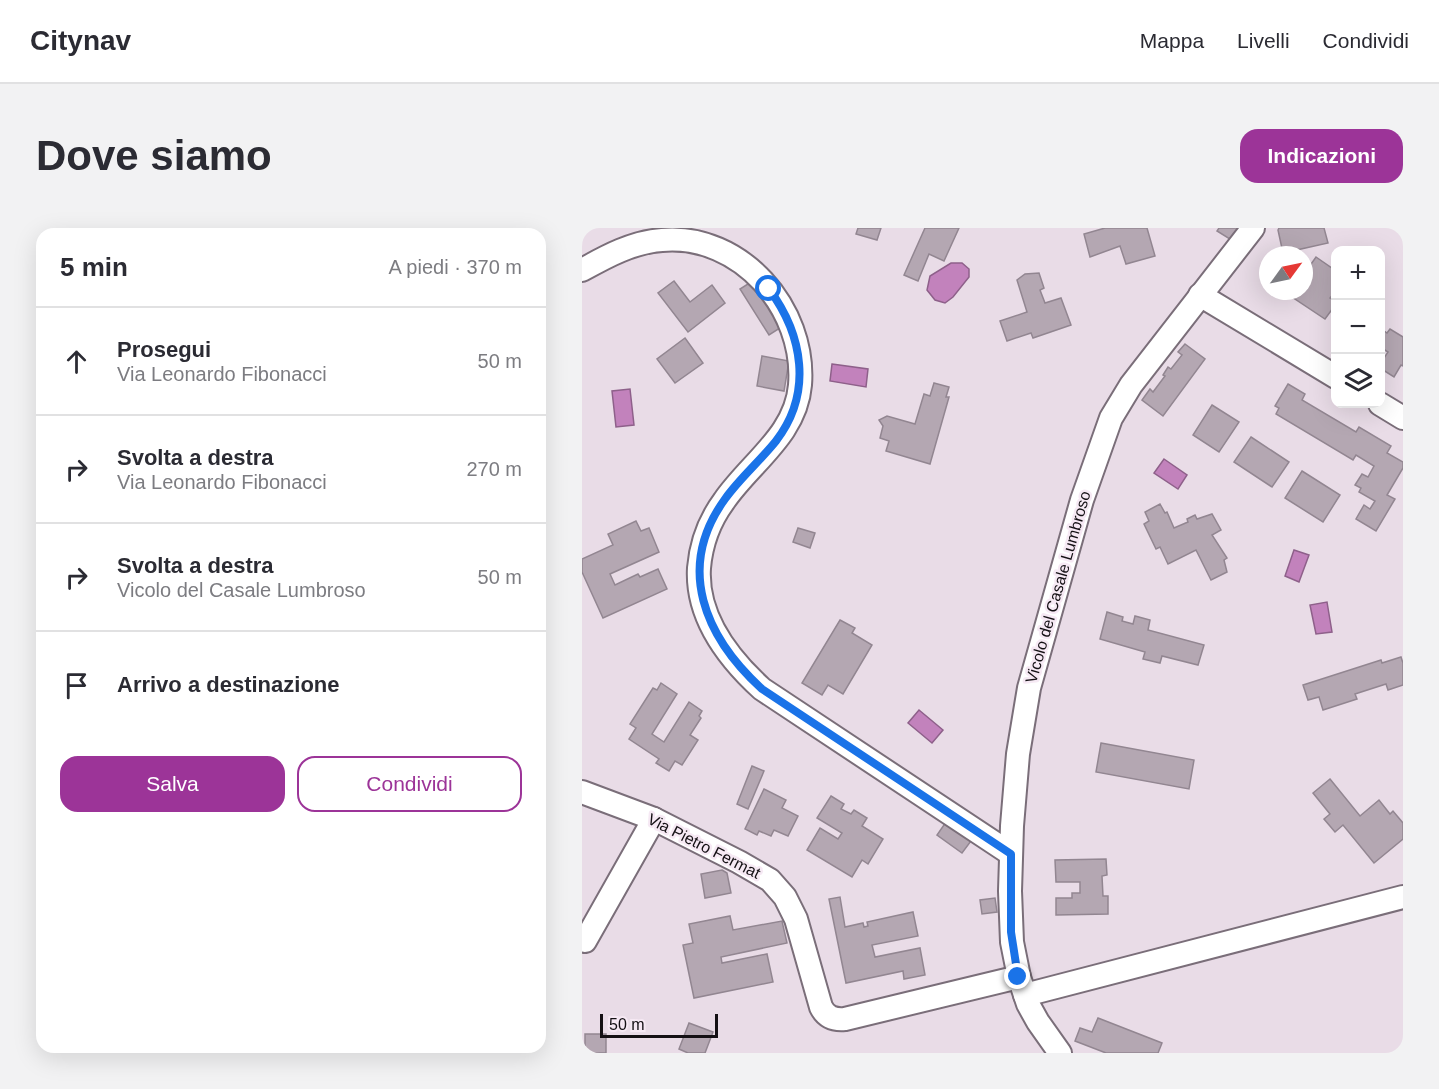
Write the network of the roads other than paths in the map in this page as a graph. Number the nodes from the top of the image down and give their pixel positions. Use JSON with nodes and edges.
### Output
{"nodes":[{"id":1,"x":1253,"y":228,"type":"edge"},
{"id":2,"x":582,"y":270,"type":"edge"},
{"id":3,"x":1200,"y":295,"type":"junction"},
{"id":4,"x":1331,"y":375,"type":"edge"},
{"id":5,"x":1385,"y":407,"type":"edge"},
{"id":6,"x":1403,"y":418,"type":"edge"},
{"id":7,"x":582,"y":792,"type":"edge"},
{"id":8,"x":654,"y":819,"type":"junction"},
{"id":9,"x":1011,"y":854,"type":"junction"},
{"id":10,"x":1403,"y":897,"type":"edge"},
{"id":11,"x":585,"y":941,"type":"dead end"},
{"id":12,"x":1022,"y":986,"type":"junction"},
{"id":13,"x":1060,"y":1053,"type":"edge"}],
"edges":[{"from":1,"to":3,"type":"street","name":"Vicolo del Casale Lumbroso"},
{"from":2,"to":9,"type":"street"},
{"from":3,"to":4,"type":"street"},
{"from":3,"to":9,"type":"street","name":"Vicolo del Casale Lumbroso"},
{"from":5,"to":6,"type":"street"},
{"from":7,"to":8,"type":"street","name":"Via Pietro Fermat"},
{"from":8,"to":11,"type":"street"},
{"from":8,"to":12,"type":"street","name":"Via Pietro Fermat"},
{"from":9,"to":12,"type":"street","name":"Vicolo del Casale Lumbroso"},
{"from":10,"to":12,"type":"street"},
{"from":12,"to":13,"type":"street","name":"Vicolo del Casale Lumbroso"}]}
